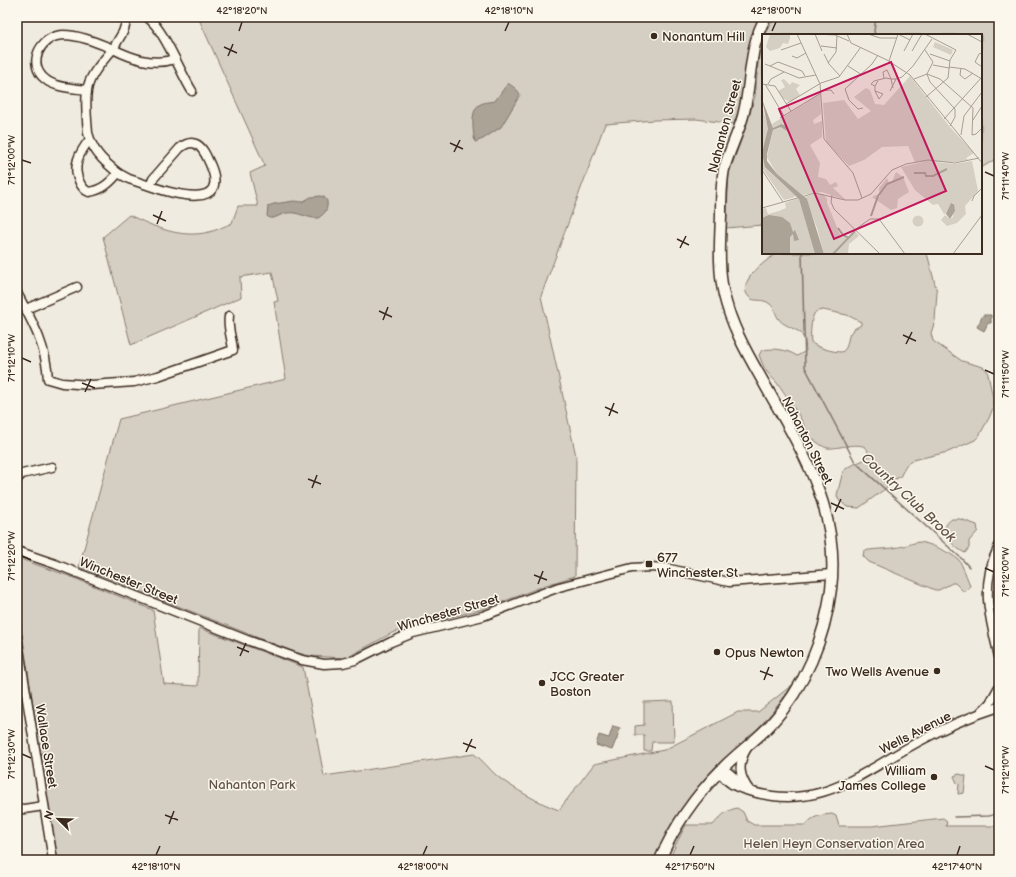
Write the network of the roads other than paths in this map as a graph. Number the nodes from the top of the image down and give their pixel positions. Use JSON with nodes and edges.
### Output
{"nodes":[{"id":1,"x":128,"y":17,"type":"edge"},
{"id":2,"x":147,"y":17,"type":"edge"},
{"id":3,"x":766,"y":17,"type":"edge"},
{"id":4,"x":114,"y":49,"type":"junction"},
{"id":5,"x":175,"y":59,"type":"junction"},
{"id":6,"x":87,"y":90,"type":"junction"},
{"id":7,"x":192,"y":91,"type":"dead end"},
{"id":8,"x":90,"y":139,"type":"junction"},
{"id":9,"x":118,"y":173,"type":"junction"},
{"id":10,"x":150,"y":186,"type":"junction"},
{"id":11,"x":77,"y":287,"type":"dead end"},
{"id":12,"x":17,"y":293,"type":"edge"},
{"id":13,"x":26,"y":309,"type":"junction"},
{"id":14,"x":229,"y":316,"type":"dead end"},
{"id":15,"x":52,"y":467,"type":"dead end"},
{"id":16,"x":17,"y":479,"type":"edge"},
{"id":17,"x":999,"y":546,"type":"edge"},
{"id":18,"x":17,"y":551,"type":"edge"},
{"id":19,"x":832,"y":574,"type":"junction"},
{"id":20,"x":17,"y":637,"type":"edge"},
{"id":21,"x":999,"y":657,"type":"edge"},
{"id":22,"x":999,"y":687,"type":"edge"},
{"id":23,"x":999,"y":708,"type":"edge"},
{"id":24,"x":978,"y":714,"type":"junction"},
{"id":25,"x":747,"y":748,"type":"junction"},
{"id":26,"x":720,"y":771,"type":"junction"},
{"id":27,"x":750,"y":791,"type":"junction"},
{"id":28,"x":44,"y":806,"type":"junction"},
{"id":29,"x":17,"y":810,"type":"edge"},
{"id":30,"x":52,"y":860,"type":"edge"},
{"id":31,"x":660,"y":860,"type":"edge"}],
"edges":[{"from":1,"to":4,"type":"street"},
{"from":2,"to":5,"type":"street"},
{"from":3,"to":19,"type":"main road","name":"Nahanton Street"},
{"from":4,"to":5,"type":"street"},
{"from":4,"to":6,"type":"street"},
{"from":4,"to":6,"type":"street"},
{"from":5,"to":7,"type":"street"},
{"from":6,"to":8,"type":"street"},
{"from":8,"to":9,"type":"street"},
{"from":8,"to":9,"type":"street"},
{"from":9,"to":10,"type":"street"},
{"from":10,"to":10,"type":"street"},
{"from":11,"to":13,"type":"street"},
{"from":12,"to":13,"type":"street"},
{"from":13,"to":14,"type":"street"},
{"from":15,"to":16,"type":"street"},
{"from":17,"to":21,"type":"street"},
{"from":18,"to":19,"type":"street","name":"Winchester Street"},
{"from":19,"to":25,"type":"main road","name":"Nahanton Street"},
{"from":20,"to":28,"type":"street","name":"Wallace Street"},
{"from":22,"to":24,"type":"street","name":"Wells Avenue"},
{"from":23,"to":24,"type":"street","name":"Wells Avenue"},
{"from":24,"to":27,"type":"street","name":"Wells Avenue"},
{"from":25,"to":26,"type":"main road","name":"Nahanton Street"},
{"from":25,"to":27,"type":"street"},
{"from":26,"to":27,"type":"street","name":"Wells Avenue"},
{"from":26,"to":31,"type":"main road","name":"Nahanton Street"},
{"from":28,"to":29,"type":"street"},
{"from":28,"to":30,"type":"street","name":"Wallace Street"}]}
